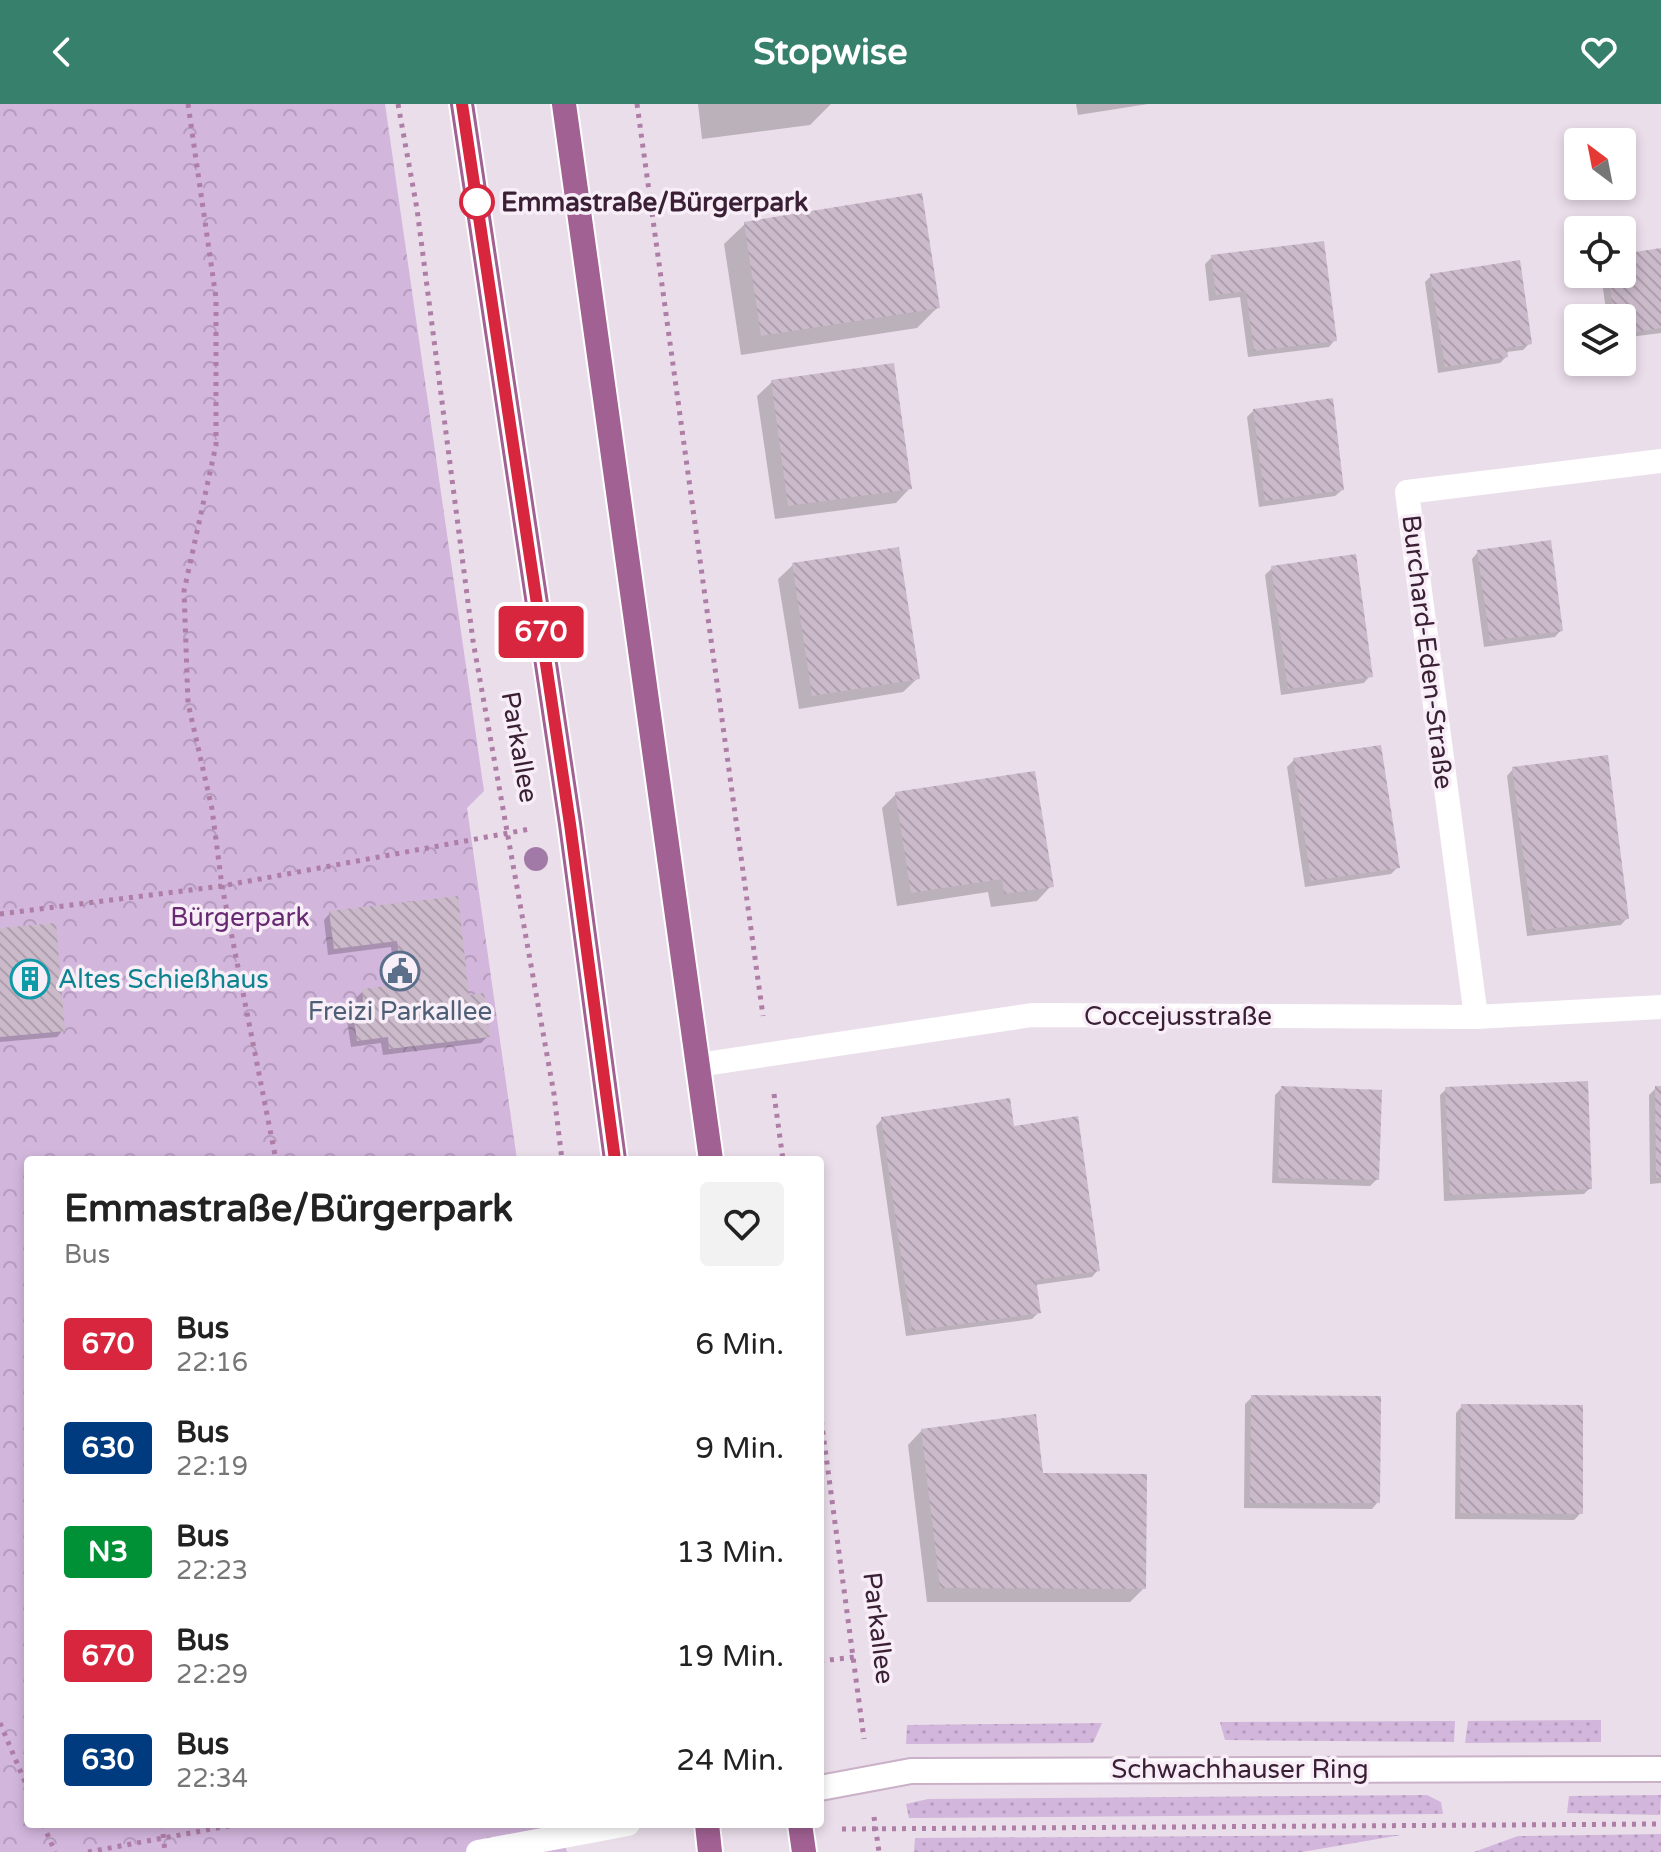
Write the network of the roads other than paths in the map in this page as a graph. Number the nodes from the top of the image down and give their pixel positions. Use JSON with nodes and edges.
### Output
{"nodes":[{"id":1,"x":462,"y":104,"type":"edge"},
{"id":2,"x":564,"y":104,"type":"edge"},
{"id":3,"x":1661,"y":461,"type":"edge"},
{"id":4,"x":1661,"y":1007,"type":"edge"},
{"id":5,"x":1476,"y":1017,"type":"junction"},
{"id":6,"x":698,"y":1065,"type":"junction"},
{"id":7,"x":614,"y":1156,"type":"edge"},
{"id":8,"x":710,"y":1156,"type":"edge"},
{"id":9,"x":1661,"y":1769,"type":"edge"},
{"id":10,"x":824,"y":1787,"type":"edge"},
{"id":11,"x":607,"y":1828,"type":"edge"},
{"id":12,"x":707,"y":1828,"type":"edge"},
{"id":13,"x":801,"y":1828,"type":"edge"},
{"id":14,"x":478,"y":1852,"type":"edge"},
{"id":15,"x":710,"y":1852,"type":"edge"},
{"id":16,"x":804,"y":1852,"type":"edge"}],
"edges":[{"from":1,"to":7,"type":"main road","name":"Parkallee"},
{"from":2,"to":6,"type":"main road"},
{"from":3,"to":5,"type":"street","name":"Burchard-Eden-Straße"},
{"from":4,"to":5,"type":"street","name":"Coccejusstraße"},
{"from":5,"to":6,"type":"street","name":"Coccejusstraße"},
{"from":6,"to":8,"type":"main road"},
{"from":9,"to":10,"type":"street","name":"Schwachhauser Ring"},
{"from":11,"to":14,"type":"street"},
{"from":12,"to":15,"type":"main road"},
{"from":13,"to":16,"type":"main road"}]}
